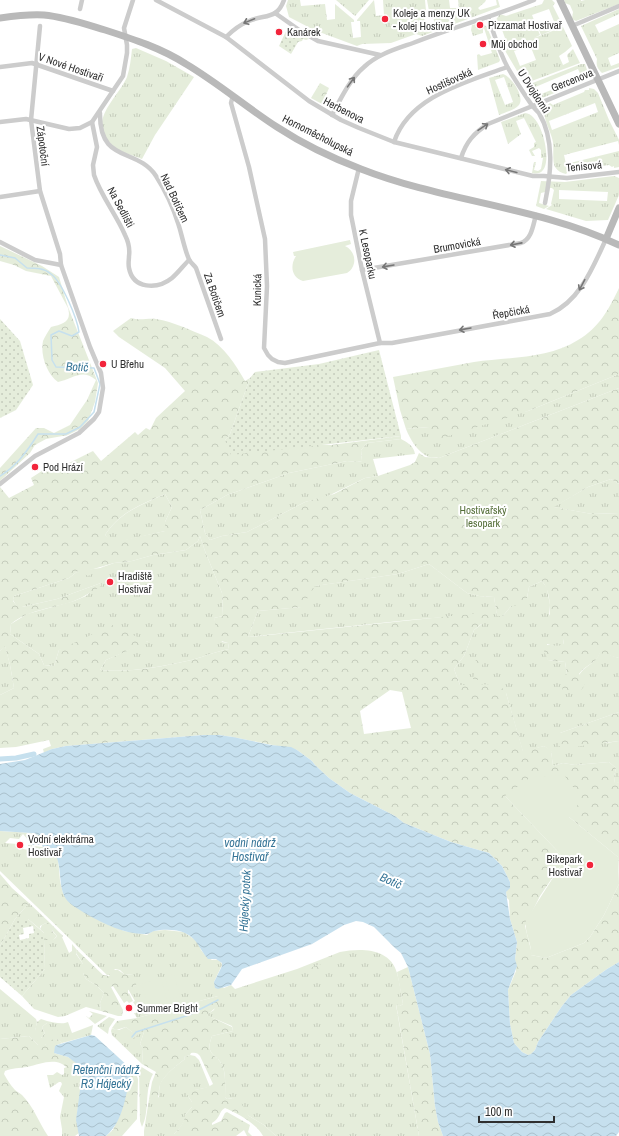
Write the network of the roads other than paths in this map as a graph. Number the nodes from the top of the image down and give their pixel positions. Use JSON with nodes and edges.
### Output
{"nodes":[{"id":1,"x":82,"y":0,"type":"edge"},
{"id":2,"x":133,"y":0,"type":"edge"},
{"id":3,"x":156,"y":0,"type":"edge"},
{"id":4,"x":284,"y":0,"type":"edge"},
{"id":5,"x":534,"y":0,"type":"edge"},
{"id":6,"x":560,"y":0,"type":"edge"},
{"id":7,"x":619,"y":6,"type":"edge"},
{"id":8,"x":80,"y":9,"type":"dead end"},
{"id":9,"x":275,"y":13,"type":"junction"},
{"id":10,"x":488,"y":17,"type":"junction"},
{"id":11,"x":0,"y":18,"type":"edge"},
{"id":12,"x":40,"y":26,"type":"dead end"},
{"id":13,"x":572,"y":26,"type":"junction"},
{"id":14,"x":126,"y":36,"type":"junction"},
{"id":15,"x":226,"y":37,"type":"junction"},
{"id":16,"x":379,"y":56,"type":"junction"},
{"id":17,"x":37,"y":65,"type":"junction"},
{"id":18,"x":0,"y":67,"type":"edge"},
{"id":19,"x":507,"y":67,"type":"junction"},
{"id":20,"x":619,"y":71,"type":"edge"},
{"id":21,"x":598,"y":80,"type":"junction"},
{"id":22,"x":113,"y":91,"type":"junction"},
{"id":23,"x":233,"y":95,"type":"junction"},
{"id":24,"x":240,"y":100,"type":"junction"},
{"id":25,"x":532,"y":106,"type":"junction"},
{"id":26,"x":234,"y":112,"type":"junction"},
{"id":27,"x":100,"y":113,"type":"junction"},
{"id":28,"x":332,"y":115,"type":"junction"},
{"id":29,"x":31,"y":120,"type":"junction"},
{"id":30,"x":0,"y":122,"type":"edge"},
{"id":31,"x":92,"y":122,"type":"junction"},
{"id":32,"x":619,"y":124,"type":"edge"},
{"id":33,"x":394,"y":142,"type":"junction"},
{"id":34,"x":461,"y":158,"type":"junction"},
{"id":35,"x":359,"y":168,"type":"junction"},
{"id":36,"x":619,"y":172,"type":"edge"},
{"id":37,"x":550,"y":176,"type":"junction"},
{"id":38,"x":40,"y":192,"type":"junction"},
{"id":39,"x":0,"y":197,"type":"edge"},
{"id":40,"x":545,"y":203,"type":"dead end"},
{"id":41,"x":619,"y":208,"type":"edge"},
{"id":42,"x":536,"y":215,"type":"junction"},
{"id":43,"x":606,"y":239,"type":"junction"},
{"id":44,"x":0,"y":242,"type":"edge"},
{"id":45,"x":619,"y":245,"type":"edge"},
{"id":46,"x":188,"y":260,"type":"junction"},
{"id":47,"x":61,"y":265,"type":"junction"},
{"id":48,"x":362,"y":270,"type":"junction"},
{"id":49,"x":221,"y":339,"type":"dead end"},
{"id":50,"x":380,"y":344,"type":"junction"},
{"id":51,"x":0,"y":484,"type":"edge"}],
"edges":[{"from":1,"to":8,"type":"street"},
{"from":2,"to":14,"type":"street"},
{"from":3,"to":15,"type":"street","name":"Herbenova"},
{"from":4,"to":9,"type":"street"},
{"from":5,"to":10,"type":"street"},
{"from":6,"to":13,"type":"street"},
{"from":7,"to":13,"type":"street"},
{"from":9,"to":15,"type":"street","one_way":true},
{"from":9,"to":16,"type":"street"},
{"from":10,"to":16,"type":"street"},
{"from":10,"to":19,"type":"street","name":"U Dvojdomů"},
{"from":11,"to":14,"type":"street","name":"Hornoměcholupská"},
{"from":12,"to":17,"type":"street","name":"Zápotoční"},
{"from":13,"to":21,"type":"street"},
{"from":14,"to":22,"type":"street"},
{"from":14,"to":23,"type":"street","name":"Hornoměcholupská"},
{"from":15,"to":28,"type":"street","name":"Herbenova"},
{"from":28,"to":16,"type":"street","one_way":true},
{"from":17,"to":18,"type":"street","name":"V Nové Hostivaři"},
{"from":17,"to":22,"type":"street","name":"V Nové Hostivaři"},
{"from":17,"to":29,"type":"street","name":"Zápotoční"},
{"from":19,"to":25,"type":"street","name":"U Dvojdomů"},
{"from":19,"to":33,"type":"street","name":"Hostišovská"},
{"from":20,"to":21,"type":"street","name":"Gercenova"},
{"from":21,"to":25,"type":"street","name":"Gercenova"},
{"from":21,"to":32,"type":"street"},
{"from":22,"to":27,"type":"street"},
{"from":23,"to":24,"type":"street","name":"Hornoměcholupská"},
{"from":23,"to":26,"type":"street","name":"Kunická"},
{"from":24,"to":26,"type":"street"},
{"from":24,"to":35,"type":"street","name":"Hornoměcholupská"},
{"from":34,"to":25,"type":"street","name":"Gercenova","one_way":true},
{"from":25,"to":37,"type":"street","name":"U Dvojdomů"},
{"from":26,"to":50,"type":"street","name":"Kunická"},
{"from":27,"to":31,"type":"street"},
{"from":27,"to":46,"type":"street","name":"Nad Botičem"},
{"from":28,"to":33,"type":"street","name":"Herbenova"},
{"from":29,"to":30,"type":"street"},
{"from":29,"to":31,"type":"street"},
{"from":29,"to":38,"type":"street","name":"Zápotoční"},
{"from":31,"to":46,"type":"street","name":"Na Sedlišti"},
{"from":33,"to":34,"type":"street","name":"Herbenova"},
{"from":37,"to":34,"type":"street","name":"Herbenova","one_way":true},
{"from":35,"to":42,"type":"street","name":"Hornoměcholupská"},
{"from":35,"to":48,"type":"street","name":"K Lesoparku"},
{"from":36,"to":37,"type":"street","name":"Tenisová"},
{"from":37,"to":40,"type":"street","name":"U Dvojdomů"},
{"from":38,"to":39,"type":"street"},
{"from":38,"to":47,"type":"street","name":"Zápotoční"},
{"from":41,"to":43,"type":"street"},
{"from":42,"to":43,"type":"street","name":"Hornoměcholupská"},
{"from":42,"to":48,"type":"street","name":"Brumovická","one_way":true},
{"from":43,"to":45,"type":"street","name":"Hornoměcholupská"},
{"from":43,"to":50,"type":"street","name":"Řepčická","one_way":true},
{"from":44,"to":47,"type":"street"},
{"from":46,"to":49,"type":"street","name":"Za Botičem"},
{"from":47,"to":51,"type":"street"},
{"from":48,"to":50,"type":"street","name":"K Lesoparku"}]}
